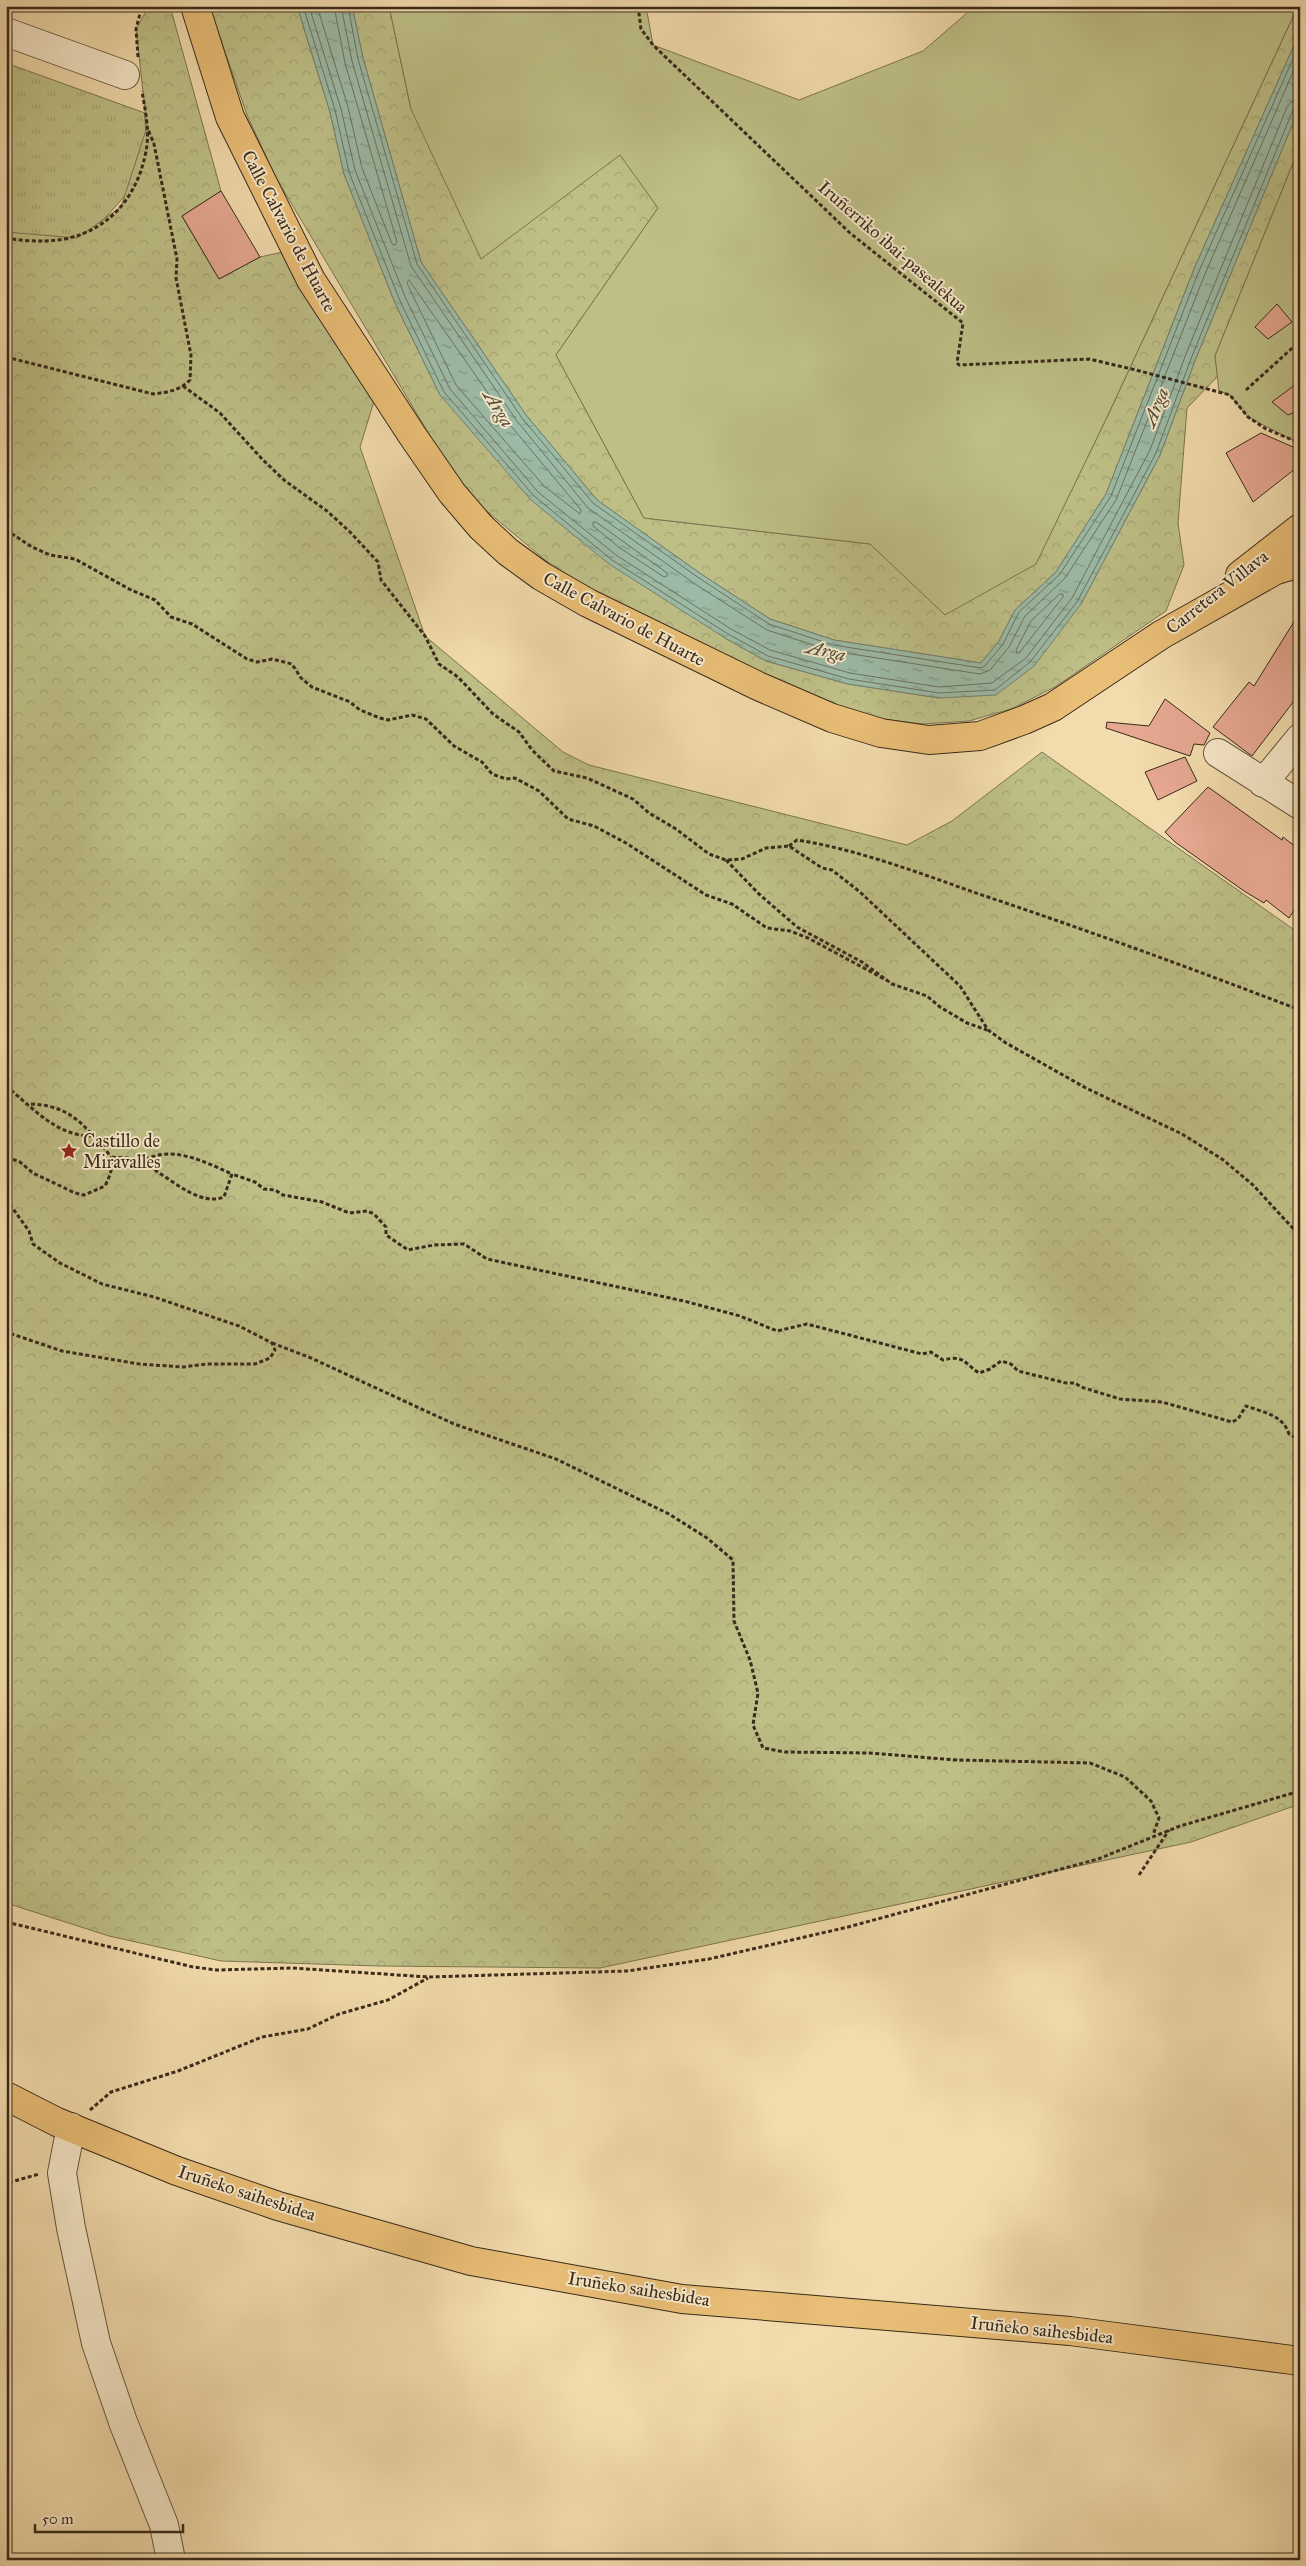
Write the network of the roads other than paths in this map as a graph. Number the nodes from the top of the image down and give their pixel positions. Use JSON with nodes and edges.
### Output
{"nodes":[{"id":1,"x":195,"y":6,"type":"edge"},
{"id":2,"x":6,"y":32,"type":"edge"},
{"id":3,"x":125,"y":75,"type":"dead end"},
{"id":4,"x":1300,"y":528,"type":"edge"},
{"id":5,"x":1300,"y":563,"type":"edge"},
{"id":6,"x":1161,"y":636,"type":"junction"},
{"id":7,"x":1300,"y":738,"type":"edge"},
{"id":8,"x":1218,"y":753,"type":"dead end"},
{"id":9,"x":1263,"y":783,"type":"junction"},
{"id":10,"x":1300,"y":805,"type":"edge"},
{"id":11,"x":6,"y":2096,"type":"edge"},
{"id":12,"x":71,"y":2127,"type":"junction"},
{"id":13,"x":1300,"y":2361,"type":"edge"},
{"id":14,"x":171,"y":2560,"type":"edge"}],
"edges":[{"from":1,"to":6,"type":"main road","name":"Calle Calvario de Huarte"},
{"from":2,"to":3,"type":"street"},
{"from":4,"to":6,"type":"main road","name":"Carretera Villava"},
{"from":5,"to":6,"type":"main road","name":"Carretera Villava"},
{"from":7,"to":9,"type":"street"},
{"from":8,"to":9,"type":"street"},
{"from":9,"to":10,"type":"street"},
{"from":11,"to":12,"type":"main road","name":"Iruñeko saihesbidea"},
{"from":12,"to":13,"type":"main road","name":"Iruñeko saihesbidea"},
{"from":12,"to":14,"type":"street"}]}
